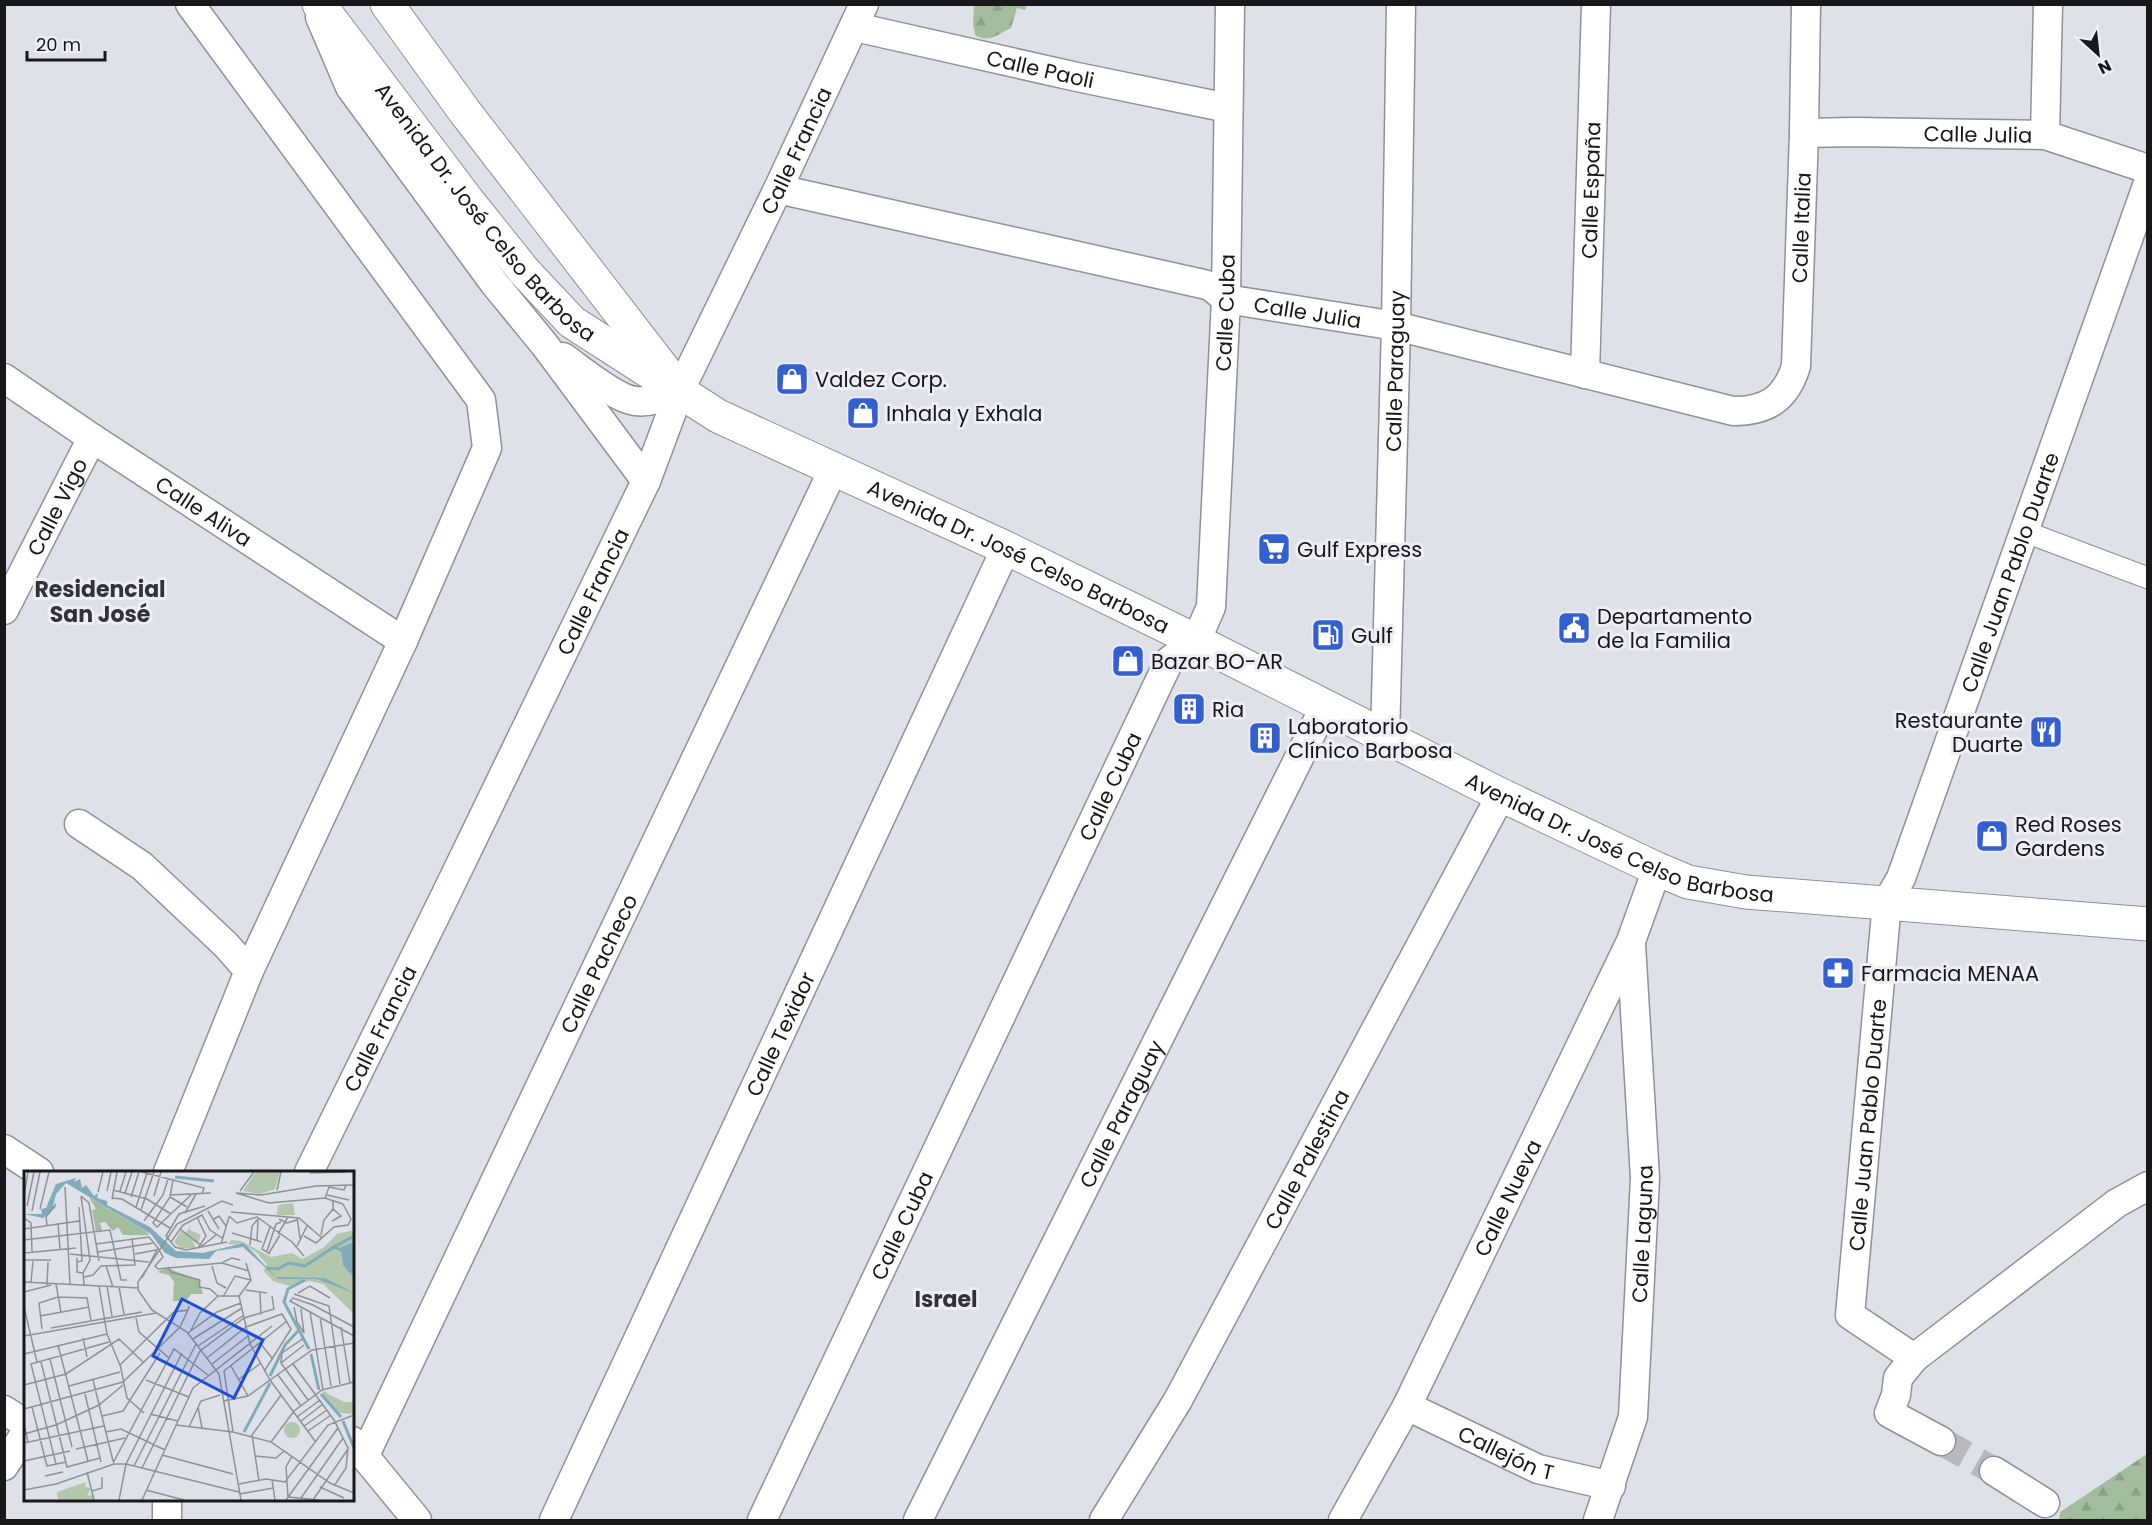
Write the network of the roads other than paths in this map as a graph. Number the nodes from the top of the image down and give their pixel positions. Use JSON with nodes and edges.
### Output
{"nodes":[{"id":1,"x":190,"y":4,"type":"edge"},
{"id":2,"x":317,"y":4,"type":"edge"},
{"id":3,"x":387,"y":4,"type":"edge"},
{"id":4,"x":1230,"y":4,"type":"edge"},
{"id":5,"x":1401,"y":4,"type":"edge"},
{"id":6,"x":1596,"y":4,"type":"edge"},
{"id":7,"x":1806,"y":4,"type":"edge"},
{"id":8,"x":2048,"y":4,"type":"edge"},
{"id":9,"x":859,"y":16,"type":"edge"},
{"id":10,"x":1228,"y":108,"type":"junction"},
{"id":11,"x":1804,"y":133,"type":"junction"},
{"id":12,"x":2045,"y":135,"type":"junction"},
{"id":13,"x":2148,"y":169,"type":"edge"},
{"id":14,"x":2148,"y":183,"type":"edge"},
{"id":15,"x":778,"y":189,"type":"junction"},
{"id":16,"x":1226,"y":299,"type":"junction"},
{"id":17,"x":1396,"y":326,"type":"junction"},
{"id":18,"x":544,"y":344,"type":"junction"},
{"id":19,"x":1585,"y":374,"type":"junction"},
{"id":20,"x":4,"y":378,"type":"edge"},
{"id":21,"x":680,"y":390,"type":"junction"},
{"id":22,"x":1733,"y":411,"type":"joint"},
{"id":23,"x":92,"y":438,"type":"junction"},
{"id":24,"x":833,"y":470,"type":"junction"},
{"id":25,"x":646,"y":481,"type":"junction"},
{"id":26,"x":2023,"y":531,"type":"junction"},
{"id":27,"x":1006,"y":548,"type":"junction"},
{"id":28,"x":2148,"y":578,"type":"edge"},
{"id":29,"x":4,"y":610,"type":"edge"},
{"id":30,"x":403,"y":641,"type":"junction"},
{"id":31,"x":1196,"y":641,"type":"junction"},
{"id":32,"x":1325,"y":706,"type":"junction"},
{"id":33,"x":1385,"y":737,"type":"junction"},
{"id":34,"x":1501,"y":795,"type":"junction"},
{"id":35,"x":80,"y":824,"type":"dead end"},
{"id":36,"x":1657,"y":869,"type":"junction"},
{"id":37,"x":1887,"y":902,"type":"junction"},
{"id":38,"x":2148,"y":924,"type":"edge"},
{"id":39,"x":1631,"y":941,"type":"junction"},
{"id":40,"x":249,"y":971,"type":"junction"},
{"id":41,"x":4,"y":1149,"type":"edge"},
{"id":42,"x":36,"y":1171,"type":"edge"},
{"id":43,"x":169,"y":1171,"type":"edge"},
{"id":44,"x":310,"y":1171,"type":"edge"},
{"id":45,"x":2148,"y":1186,"type":"edge"},
{"id":46,"x":1914,"y":1358,"type":"junction"},
{"id":47,"x":1407,"y":1406,"type":"junction"},
{"id":48,"x":4,"y":1410,"type":"edge"},
{"id":49,"x":24,"y":1423,"type":"edge"},
{"id":50,"x":24,"y":1435,"type":"edge"},
{"id":51,"x":1941,"y":1441,"type":"tunnel mouth"},
{"id":52,"x":359,"y":1448,"type":"edge"},
{"id":53,"x":4,"y":1466,"type":"edge"},
{"id":54,"x":1994,"y":1471,"type":"tunnel mouth"},
{"id":55,"x":1611,"y":1486,"type":"junction"},
{"id":56,"x":167,"y":1501,"type":"edge"},
{"id":57,"x":2044,"y":1503,"type":"dead end"},
{"id":58,"x":167,"y":1521,"type":"edge"},
{"id":59,"x":417,"y":1521,"type":"edge"},
{"id":60,"x":554,"y":1521,"type":"edge"},
{"id":61,"x":762,"y":1521,"type":"edge"},
{"id":62,"x":918,"y":1521,"type":"edge"},
{"id":63,"x":1104,"y":1521,"type":"edge"},
{"id":64,"x":1343,"y":1521,"type":"edge"},
{"id":65,"x":1598,"y":1521,"type":"edge"}],
"edges":[{"from":1,"to":30,"type":"street"},
{"from":2,"to":18,"type":"street"},
{"from":2,"to":21,"type":"main road","name":"Avenida Dr. José Celso Barbosa"},
{"from":3,"to":21,"type":"main road","name":"Avenida Dr. José Celso Barbosa"},
{"from":4,"to":10,"type":"street","name":"Calle Cuba"},
{"from":5,"to":17,"type":"street","name":"Calle Paraguay"},
{"from":6,"to":19,"type":"street","name":"Calle España"},
{"from":7,"to":11,"type":"street","name":"Calle Italia"},
{"from":8,"to":12,"type":"street"},
{"from":9,"to":10,"type":"street","name":"Calle Paoli"},
{"from":9,"to":15,"type":"street","name":"Calle Francia"},
{"from":10,"to":16,"type":"street","name":"Calle Cuba"},
{"from":11,"to":12,"type":"street","name":"Calle Julia"},
{"from":11,"to":22,"type":"street","name":"Calle Italia"},
{"from":12,"to":13,"type":"street","name":"Calle Julia"},
{"from":14,"to":26,"type":"street","name":"Calle Juan Pablo Duarte"},
{"from":15,"to":16,"type":"street","name":"Calle Julia"},
{"from":15,"to":21,"type":"street","name":"Calle Francia"},
{"from":16,"to":17,"type":"street","name":"Calle Julia"},
{"from":16,"to":31,"type":"street","name":"Calle Cuba"},
{"from":17,"to":19,"type":"street","name":"Calle Julia"},
{"from":17,"to":33,"type":"street","name":"Calle Paraguay"},
{"from":18,"to":21,"type":"street"},
{"from":18,"to":25,"type":"street"},
{"from":19,"to":22,"type":"street","name":"Calle Julia"},
{"from":20,"to":23,"type":"street","name":"Calle Aliva"},
{"from":21,"to":24,"type":"main road","name":"Avenida Dr. José Celso Barbosa"},
{"from":21,"to":25,"type":"street","name":"Calle Francia"},
{"from":23,"to":29,"type":"street","name":"Calle Vigo"},
{"from":23,"to":30,"type":"street","name":"Calle Aliva"},
{"from":24,"to":27,"type":"main road","name":"Avenida Dr. José Celso Barbosa"},
{"from":24,"to":52,"type":"street","name":"Calle Pacheco"},
{"from":25,"to":44,"type":"street","name":"Calle Francia"},
{"from":26,"to":28,"type":"street"},
{"from":26,"to":37,"type":"street","name":"Calle Juan Pablo Duarte"},
{"from":27,"to":31,"type":"main road","name":"Avenida Dr. José Celso Barbosa"},
{"from":27,"to":60,"type":"street","name":"Calle Texidor"},
{"from":30,"to":40,"type":"street"},
{"from":31,"to":32,"type":"main road","name":"Avenida Dr. José Celso Barbosa"},
{"from":31,"to":61,"type":"street","name":"Calle Cuba"},
{"from":32,"to":33,"type":"main road","name":"Avenida Dr. José Celso Barbosa"},
{"from":32,"to":62,"type":"street","name":"Calle Paraguay"},
{"from":33,"to":34,"type":"main road","name":"Avenida Dr. José Celso Barbosa"},
{"from":34,"to":36,"type":"main road","name":"Avenida Dr. José Celso Barbosa"},
{"from":34,"to":63,"type":"street","name":"Calle Palestina"},
{"from":35,"to":40,"type":"street"},
{"from":36,"to":37,"type":"main road","name":"Avenida Dr. José Celso Barbosa"},
{"from":36,"to":39,"type":"street","name":"Calle Nueva"},
{"from":37,"to":38,"type":"main road","name":"Avenida Dr. José Celso Barbosa"},
{"from":37,"to":46,"type":"street","name":"Calle Juan Pablo Duarte"},
{"from":39,"to":47,"type":"street","name":"Calle Nueva"},
{"from":39,"to":55,"type":"street","name":"Calle Laguna"},
{"from":40,"to":43,"type":"street"},
{"from":41,"to":42,"type":"street"},
{"from":45,"to":46,"type":"street"},
{"from":46,"to":51,"type":"street"},
{"from":47,"to":55,"type":"street","name":"Callejón T"},
{"from":47,"to":64,"type":"street","name":"Calle Nueva"},
{"from":48,"to":49,"type":"street"},
{"from":50,"to":53,"type":"street"},
{"from":52,"to":59,"type":"street"},
{"from":54,"to":57,"type":"street"},
{"from":55,"to":65,"type":"street","name":"Calle Laguna"},
{"from":56,"to":58,"type":"street"}]}
